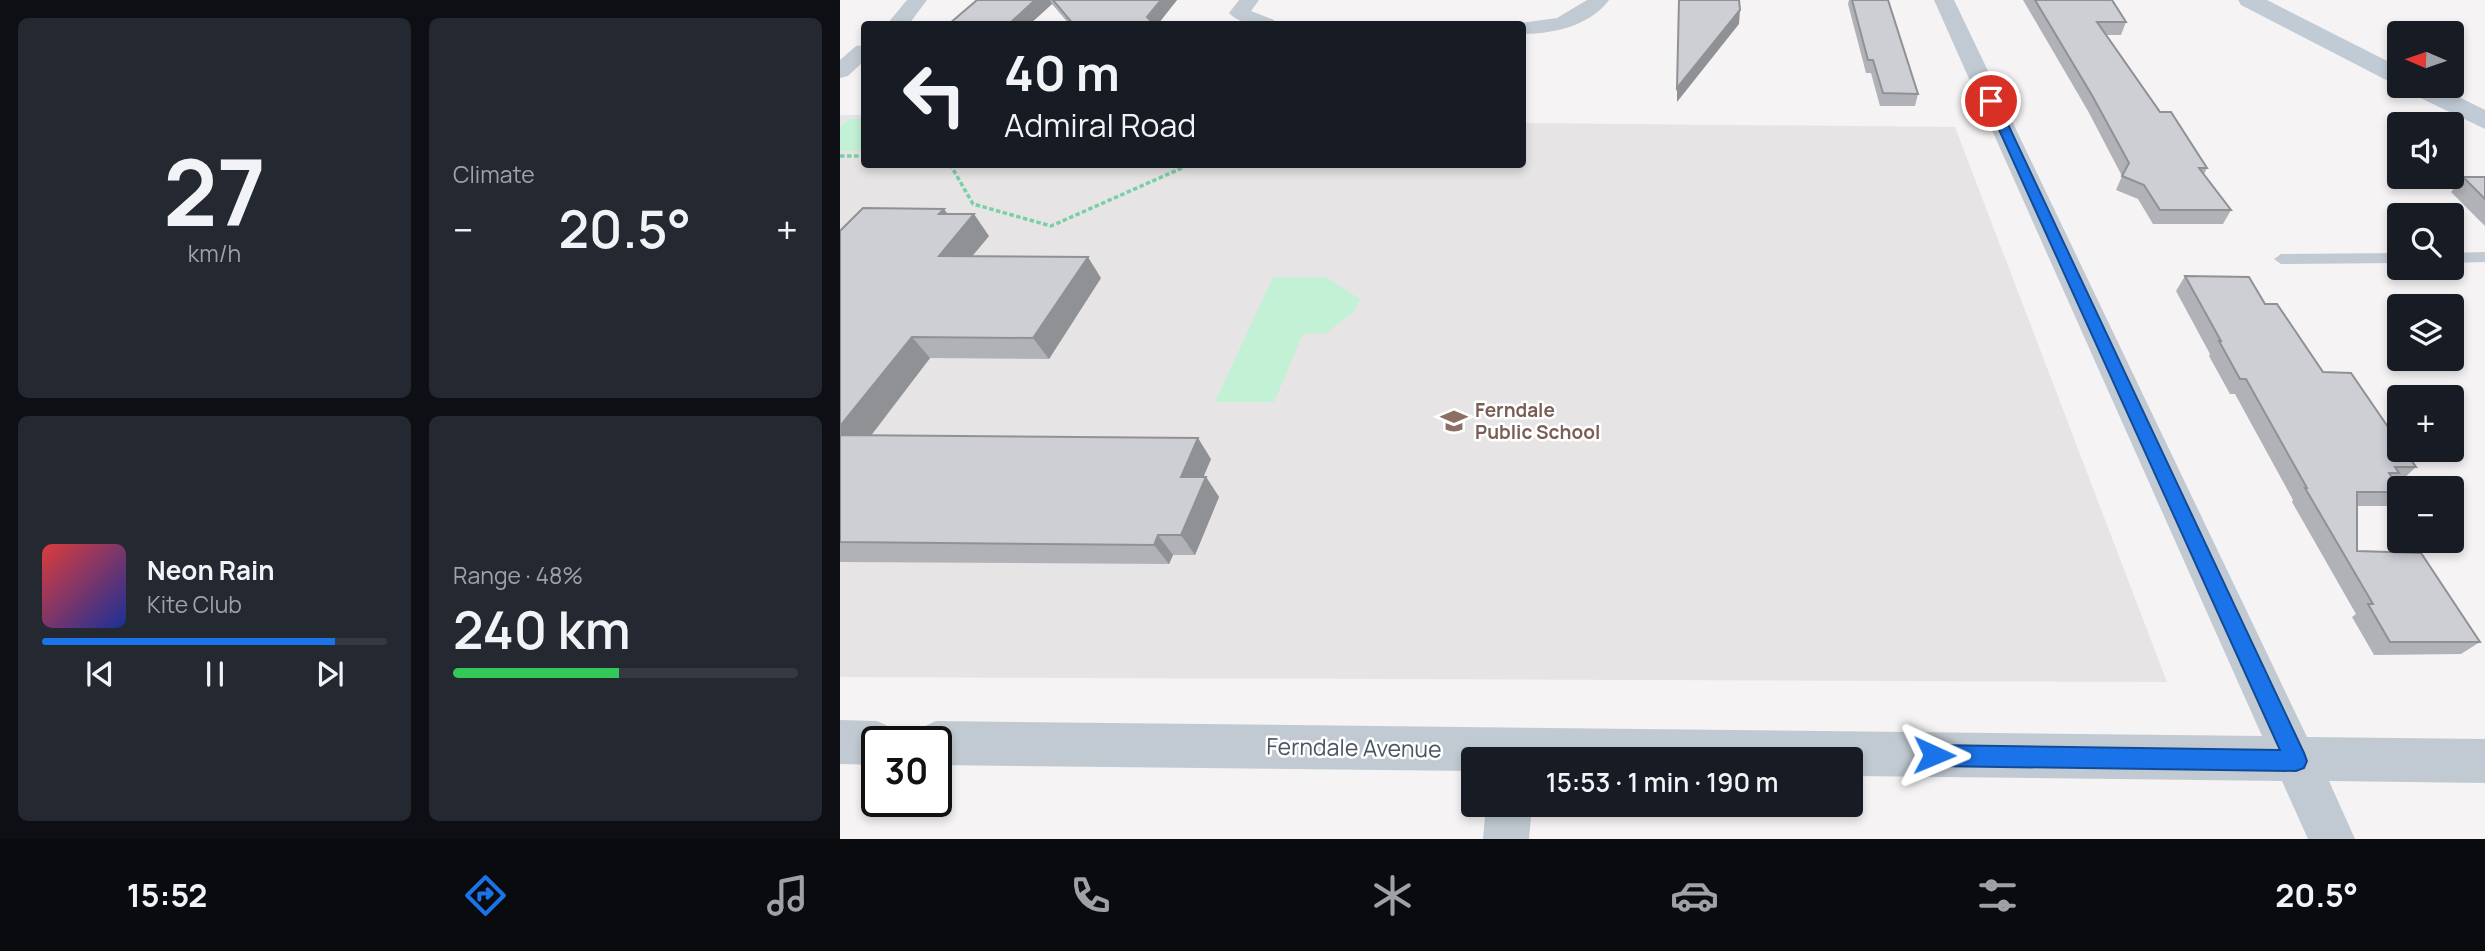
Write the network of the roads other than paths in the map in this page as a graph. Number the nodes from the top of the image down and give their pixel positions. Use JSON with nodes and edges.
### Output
{"nodes":[{"id":1,"x":917,"y":0,"type":"edge"},
{"id":2,"x":1249,"y":0,"type":"edge"},
{"id":3,"x":1599,"y":0,"type":"edge"},
{"id":4,"x":1944,"y":0,"type":"edge"},
{"id":5,"x":2249,"y":0,"type":"edge"},
{"id":6,"x":901,"y":21,"type":"edge"},
{"id":7,"x":1259,"y":21,"type":"edge"},
{"id":8,"x":1526,"y":28,"type":"edge"},
{"id":9,"x":861,"y":54,"type":"edge"},
{"id":10,"x":840,"y":71,"type":"edge"},
{"id":11,"x":2387,"y":71,"type":"edge"},
{"id":12,"x":2440,"y":98,"type":"edge"},
{"id":13,"x":2485,"y":121,"type":"edge"},
{"id":14,"x":2485,"y":257,"type":"edge"},
{"id":15,"x":2387,"y":258,"type":"edge"},
{"id":16,"x":2464,"y":258,"type":"edge"},
{"id":17,"x":2281,"y":259,"type":"dead end"},
{"id":18,"x":840,"y":742,"type":"edge"},
{"id":19,"x":861,"y":743,"type":"edge"},
{"id":20,"x":952,"y":743,"type":"edge"},
{"id":21,"x":1461,"y":754,"type":"edge"},
{"id":22,"x":1863,"y":758,"type":"edge"},
{"id":23,"x":2296,"y":761,"type":"junction"},
{"id":24,"x":2485,"y":761,"type":"edge"},
{"id":25,"x":1508,"y":817,"type":"edge"},
{"id":26,"x":1506,"y":839,"type":"edge"},
{"id":27,"x":2332,"y":839,"type":"edge"}],
"edges":[{"from":1,"to":6,"type":"street"},
{"from":2,"to":7,"type":"street"},
{"from":3,"to":8,"type":"street"},
{"from":4,"to":23,"type":"street"},
{"from":5,"to":11,"type":"street"},
{"from":9,"to":10,"type":"street"},
{"from":12,"to":13,"type":"street"},
{"from":14,"to":16,"type":"lane"},
{"from":15,"to":17,"type":"lane"},
{"from":18,"to":19,"type":"street"},
{"from":20,"to":21,"type":"street","name":"Ferndale Avenue"},
{"from":22,"to":23,"type":"street","name":"Ferndale Avenue"},
{"from":23,"to":24,"type":"street","name":"Ferndale Avenue"},
{"from":23,"to":27,"type":"street"},
{"from":25,"to":26,"type":"street"}]}
